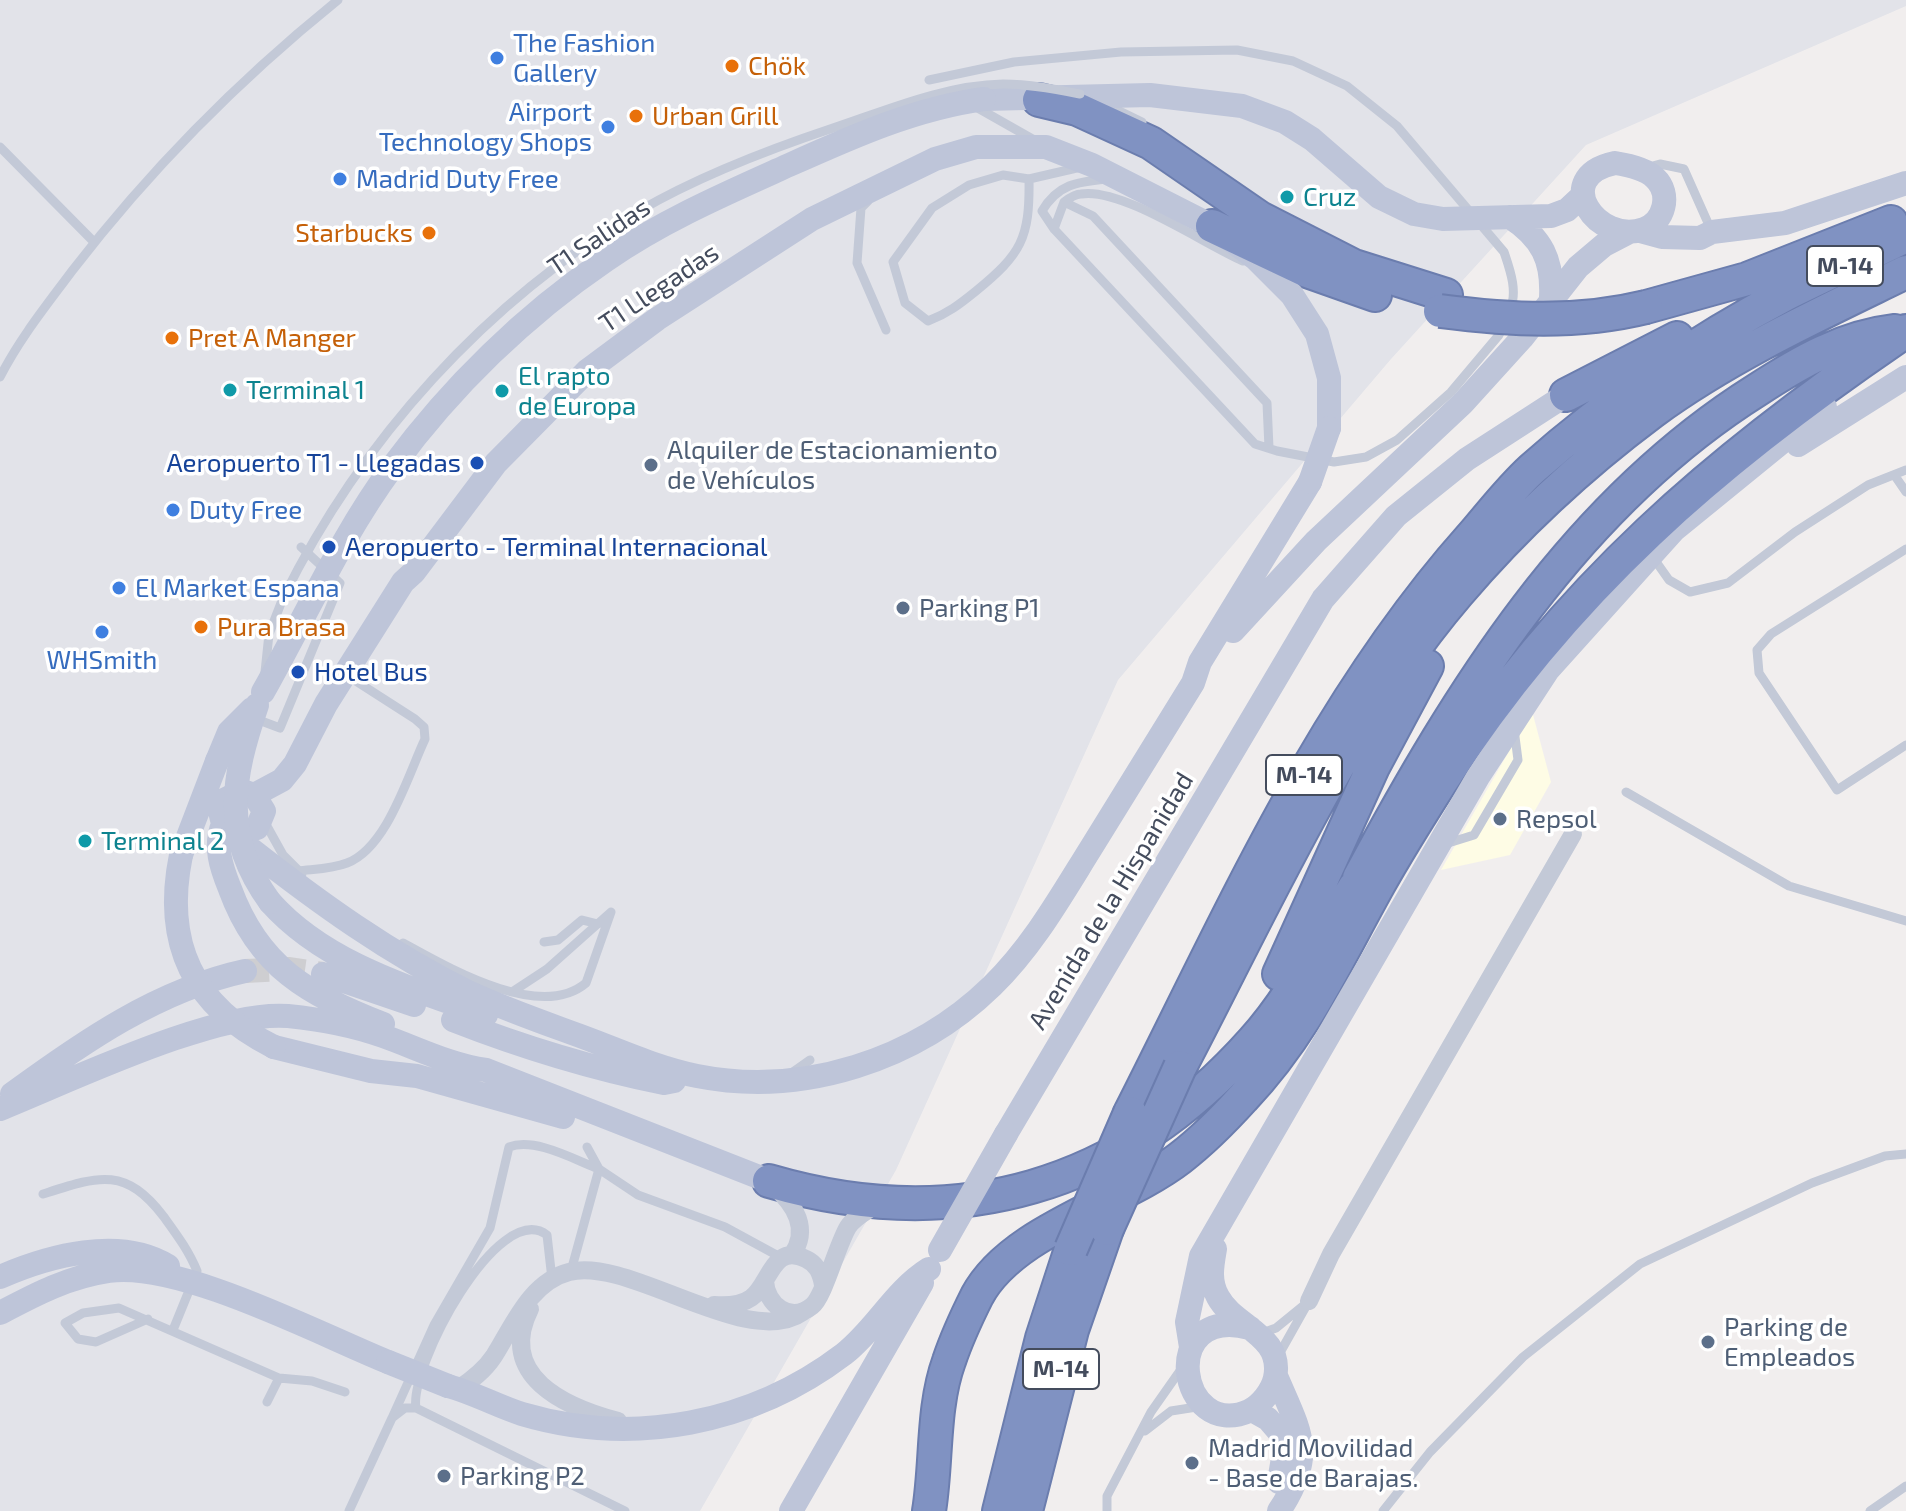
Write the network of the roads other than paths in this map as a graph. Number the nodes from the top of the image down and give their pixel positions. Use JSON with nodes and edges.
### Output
{"nodes":[{"id":1,"x":338,"y":0,"type":"edge"},
{"id":2,"x":1080,"y":94,"type":"junction"},
{"id":3,"x":1039,"y":100,"type":"junction"},
{"id":4,"x":1150,"y":126,"type":"dead end"},
{"id":5,"x":1005,"y":145,"type":"junction"},
{"id":6,"x":0,"y":147,"type":"edge"},
{"id":7,"x":1046,"y":147,"type":"junction"},
{"id":8,"x":1092,"y":165,"type":"junction"},
{"id":9,"x":1639,"y":170,"type":"junction"},
{"id":10,"x":1003,"y":175,"type":"junction"},
{"id":11,"x":1119,"y":177,"type":"junction"},
{"id":12,"x":1029,"y":179,"type":"junction"},
{"id":13,"x":1231,"y":183,"type":"dead end"},
{"id":14,"x":1906,"y":183,"type":"edge"},
{"id":15,"x":878,"y":189,"type":"junction"},
{"id":16,"x":1582,"y":196,"type":"junction"},
{"id":17,"x":1064,"y":202,"type":"junction"},
{"id":18,"x":1664,"y":205,"type":"junction"},
{"id":19,"x":1475,"y":217,"type":"junction"},
{"id":20,"x":1510,"y":217,"type":"junction"},
{"id":21,"x":1906,"y":219,"type":"edge"},
{"id":22,"x":1279,"y":225,"type":"junction"},
{"id":23,"x":1212,"y":226,"type":"junction"},
{"id":24,"x":1054,"y":229,"type":"junction"},
{"id":25,"x":1635,"y":231,"type":"junction"},
{"id":26,"x":1712,"y":232,"type":"junction"},
{"id":27,"x":1906,"y":236,"type":"edge"},
{"id":28,"x":94,"y":242,"type":"junction"},
{"id":29,"x":1906,"y":272,"type":"edge"},
{"id":30,"x":1275,"y":275,"type":"junction"},
{"id":31,"x":1783,"y":296,"type":"junction"},
{"id":32,"x":1551,"y":298,"type":"junction"},
{"id":33,"x":1443,"y":303,"type":"junction"},
{"id":34,"x":886,"y":330,"type":"dead end"},
{"id":35,"x":1906,"y":331,"type":"edge"},
{"id":36,"x":1906,"y":344,"type":"edge"},
{"id":37,"x":0,"y":377,"type":"edge"},
{"id":38,"x":1906,"y":377,"type":"edge"},
{"id":39,"x":1566,"y":395,"type":"joint"},
{"id":40,"x":1269,"y":448,"type":"junction"},
{"id":41,"x":1906,"y":470,"type":"edge"},
{"id":42,"x":1895,"y":476,"type":"junction"},
{"id":43,"x":1906,"y":492,"type":"edge"},
{"id":44,"x":1674,"y":530,"type":"junction"},
{"id":45,"x":301,"y":547,"type":"dead end"},
{"id":46,"x":1499,"y":547,"type":"junction"},
{"id":47,"x":1906,"y":549,"type":"edge"},
{"id":48,"x":1651,"y":553,"type":"junction"},
{"id":49,"x":345,"y":674,"type":"junction"},
{"id":50,"x":1193,"y":683,"type":"junction"},
{"id":51,"x":251,"y":702,"type":"junction"},
{"id":52,"x":1906,"y":745,"type":"edge"},
{"id":53,"x":1626,"y":792,"type":"dead end"},
{"id":54,"x":254,"y":795,"type":"junction"},
{"id":55,"x":263,"y":819,"type":"junction"},
{"id":56,"x":232,"y":829,"type":"junction"},
{"id":57,"x":1573,"y":834,"type":"dead end"},
{"id":58,"x":298,"y":871,"type":"junction"},
{"id":59,"x":1354,"y":888,"type":"junction"},
{"id":60,"x":1906,"y":921,"type":"edge"},
{"id":61,"x":598,"y":924,"type":"junction"},
{"id":62,"x":544,"y":942,"type":"dead end"},
{"id":63,"x":245,"y":971,"type":"tunnel mouth"},
{"id":64,"x":323,"y":974,"type":"tunnel mouth"},
{"id":65,"x":512,"y":992,"type":"junction"},
{"id":66,"x":626,"y":1056,"type":"junction"},
{"id":67,"x":810,"y":1060,"type":"dead end"},
{"id":68,"x":486,"y":1070,"type":"junction"},
{"id":69,"x":695,"y":1076,"type":"junction"},
{"id":70,"x":786,"y":1081,"type":"junction"},
{"id":71,"x":1207,"y":1087,"type":"junction"},
{"id":72,"x":1242,"y":1099,"type":"junction"},
{"id":73,"x":0,"y":1102,"type":"edge"},
{"id":74,"x":0,"y":1109,"type":"edge"},
{"id":75,"x":625,"y":1126,"type":"junction"},
{"id":76,"x":587,"y":1147,"type":"dead end"},
{"id":77,"x":1906,"y":1154,"type":"edge"},
{"id":78,"x":599,"y":1169,"type":"junction"},
{"id":79,"x":769,"y":1181,"type":"junction"},
{"id":80,"x":43,"y":1194,"type":"dead end"},
{"id":81,"x":877,"y":1204,"type":"junction"},
{"id":82,"x":1219,"y":1222,"type":"junction"},
{"id":83,"x":787,"y":1257,"type":"junction"},
{"id":84,"x":935,"y":1260,"type":"junction"},
{"id":85,"x":571,"y":1271,"type":"junction"},
{"id":86,"x":0,"y":1277,"type":"edge"},
{"id":87,"x":552,"y":1279,"type":"junction"},
{"id":88,"x":765,"y":1281,"type":"junction"},
{"id":89,"x":194,"y":1283,"type":"junction"},
{"id":90,"x":823,"y":1285,"type":"junction"},
{"id":91,"x":538,"y":1294,"type":"junction"},
{"id":92,"x":1309,"y":1301,"type":"junction"},
{"id":93,"x":699,"y":1304,"type":"junction"},
{"id":94,"x":803,"y":1312,"type":"junction"},
{"id":95,"x":0,"y":1313,"type":"edge"},
{"id":96,"x":148,"y":1319,"type":"junction"},
{"id":97,"x":173,"y":1330,"type":"junction"},
{"id":98,"x":1255,"y":1331,"type":"junction"},
{"id":99,"x":961,"y":1335,"type":"junction"},
{"id":100,"x":1188,"y":1355,"type":"junction"},
{"id":101,"x":1276,"y":1369,"type":"junction"},
{"id":102,"x":279,"y":1378,"type":"junction"},
{"id":103,"x":453,"y":1388,"type":"junction"},
{"id":104,"x":345,"y":1392,"type":"dead end"},
{"id":105,"x":267,"y":1402,"type":"dead end"},
{"id":106,"x":1205,"y":1406,"type":"junction"},
{"id":107,"x":416,"y":1408,"type":"junction"},
{"id":108,"x":1252,"y":1410,"type":"junction"},
{"id":109,"x":392,"y":1418,"type":"junction"},
{"id":110,"x":938,"y":1418,"type":"junction"},
{"id":111,"x":648,"y":1429,"type":"junction"},
{"id":112,"x":1142,"y":1433,"type":"junction"},
{"id":113,"x":1906,"y":1486,"type":"edge"},
{"id":114,"x":349,"y":1511,"type":"edge"},
{"id":115,"x":625,"y":1511,"type":"edge"},
{"id":116,"x":791,"y":1511,"type":"edge"},
{"id":117,"x":912,"y":1511,"type":"edge"},
{"id":118,"x":929,"y":1511,"type":"edge"},
{"id":119,"x":946,"y":1511,"type":"edge"},
{"id":120,"x":999,"y":1511,"type":"edge"},
{"id":121,"x":1026,"y":1511,"type":"edge"},
{"id":122,"x":1107,"y":1511,"type":"edge"},
{"id":123,"x":1265,"y":1511,"type":"edge"},
{"id":124,"x":1279,"y":1511,"type":"edge"},
{"id":125,"x":1383,"y":1511,"type":"edge"},
{"id":126,"x":1870,"y":1511,"type":"edge"}],
"edges":[{"from":1,"to":28,"type":"lane"},
{"from":2,"to":3,"type":"street","name":"T1 Salidas"},
{"from":2,"to":4,"type":"lane"},
{"from":2,"to":19,"type":"street","name":"T1 Salidas"},
{"from":2,"to":51,"type":"lane","bridge":true},
{"from":3,"to":22,"type":"highway"},
{"from":3,"to":51,"type":"street","name":"T1 Salidas","bridge":true},
{"from":5,"to":7,"type":"street","name":"T1 Llegadas"},
{"from":5,"to":10,"type":"lane"},
{"from":5,"to":15,"type":"street","name":"T1 Llegadas"},
{"from":6,"to":28,"type":"lane"},
{"from":7,"to":8,"type":"street","name":"T1 Llegadas"},
{"from":7,"to":19,"type":"lane"},
{"from":8,"to":11,"type":"street","name":"T1 Llegadas"},
{"from":8,"to":12,"type":"lane"},
{"from":9,"to":16,"type":"street"},
{"from":9,"to":18,"type":"street"},
{"from":9,"to":26,"type":"lane"},
{"from":10,"to":12,"type":"lane"},
{"from":10,"to":12,"type":"lane"},
{"from":11,"to":23,"type":"street","name":"T1 Llegadas"},
{"from":11,"to":24,"type":"lane"},
{"from":13,"to":22,"type":"lane"},
{"from":14,"to":26,"type":"street"},
{"from":15,"to":34,"type":"lane"},
{"from":15,"to":49,"type":"street","name":"T1 Llegadas"},
{"from":16,"to":20,"type":"street","name":"T1 Salidas"},
{"from":16,"to":25,"type":"street"},
{"from":17,"to":24,"type":"lane"},
{"from":17,"to":30,"type":"lane"},
{"from":17,"to":40,"type":"lane"},
{"from":18,"to":25,"type":"street"},
{"from":18,"to":26,"type":"street"},
{"from":19,"to":20,"type":"street","name":"T1 Salidas"},
{"from":19,"to":40,"type":"lane"},
{"from":20,"to":32,"type":"street"},
{"from":21,"to":33,"type":"highway","bridge":true},
{"from":22,"to":33,"type":"highway"},
{"from":23,"to":30,"type":"street","name":"T1 Llegadas"},
{"from":23,"to":33,"type":"highway"},
{"from":24,"to":40,"type":"lane"},
{"from":25,"to":26,"type":"street"},
{"from":25,"to":32,"type":"street"},
{"from":27,"to":31,"type":"highway","number":"M-14"},
{"from":28,"to":37,"type":"lane"},
{"from":29,"to":46,"type":"highway","number":"M-14"},
{"from":30,"to":50,"type":"street","name":"T1 Llegadas","bridge":true},
{"from":31,"to":39,"type":"highway"},
{"from":31,"to":120,"type":"highway","number":"M-14","bridge":true},
{"from":32,"to":50,"type":"street"},
{"from":35,"to":59,"type":"highway"},
{"from":35,"to":72,"type":"highway"},
{"from":36,"to":44,"type":"street"},
{"from":38,"to":44,"type":"street"},
{"from":39,"to":84,"type":"street","name":"Avenida de la Hispanidad","bridge":true},
{"from":41,"to":42,"type":"lane"},
{"from":42,"to":43,"type":"lane"},
{"from":42,"to":48,"type":"lane"},
{"from":44,"to":48,"type":"street"},
{"from":45,"to":51,"type":"lane"},
{"from":46,"to":71,"type":"highway"},
{"from":46,"to":121,"type":"highway","number":"M-14","bridge":true},
{"from":47,"to":52,"type":"lane"},
{"from":48,"to":82,"type":"street"},
{"from":49,"to":54,"type":"street","name":"T1 Llegadas"},
{"from":49,"to":58,"type":"lane"},
{"from":50,"to":70,"type":"street"},
{"from":51,"to":66,"type":"street","bridge":true},
{"from":51,"to":75,"type":"street","bridge":true},
{"from":53,"to":60,"type":"lane"},
{"from":54,"to":55,"type":"street"},
{"from":54,"to":56,"type":"street"},
{"from":55,"to":56,"type":"street"},
{"from":55,"to":58,"type":"lane"},
{"from":56,"to":66,"type":"street"},
{"from":56,"to":68,"type":"street"},
{"from":57,"to":92,"type":"street"},
{"from":58,"to":65,"type":"lane"},
{"from":59,"to":71,"type":"highway"},
{"from":59,"to":72,"type":"highway"},
{"from":61,"to":62,"type":"lane"},
{"from":61,"to":65,"type":"lane"},
{"from":61,"to":65,"type":"lane"},
{"from":63,"to":73,"type":"street"},
{"from":64,"to":69,"type":"street"},
{"from":66,"to":69,"type":"street"},
{"from":67,"to":70,"type":"lane"},
{"from":68,"to":74,"type":"street"},
{"from":68,"to":75,"type":"street"},
{"from":69,"to":70,"type":"street"},
{"from":71,"to":81,"type":"highway"},
{"from":72,"to":99,"type":"highway"},
{"from":75,"to":79,"type":"street"},
{"from":76,"to":78,"type":"lane"},
{"from":77,"to":125,"type":"lane"},
{"from":78,"to":83,"type":"lane"},
{"from":78,"to":85,"type":"lane"},
{"from":78,"to":109,"type":"lane"},
{"from":79,"to":81,"type":"highway"},
{"from":79,"to":83,"type":"street"},
{"from":80,"to":89,"type":"lane"},
{"from":81,"to":90,"type":"street"},
{"from":82,"to":98,"type":"street"},
{"from":82,"to":100,"type":"street"},
{"from":83,"to":88,"type":"street"},
{"from":83,"to":90,"type":"street"},
{"from":84,"to":111,"type":"street"},
{"from":84,"to":116,"type":"street","name":"Avenida de la Hispanidad"},
{"from":85,"to":87,"type":"street"},
{"from":85,"to":93,"type":"street"},
{"from":86,"to":89,"type":"street"},
{"from":87,"to":91,"type":"street"},
{"from":87,"to":107,"type":"lane"},
{"from":88,"to":93,"type":"street"},
{"from":88,"to":94,"type":"street"},
{"from":89,"to":95,"type":"street"},
{"from":89,"to":97,"type":"lane"},
{"from":89,"to":103,"type":"street","bridge":true},
{"from":90,"to":94,"type":"street"},
{"from":91,"to":103,"type":"street"},
{"from":91,"to":111,"type":"street"},
{"from":92,"to":98,"type":"lane"},
{"from":92,"to":101,"type":"lane"},
{"from":93,"to":94,"type":"street"},
{"from":96,"to":96,"type":"lane"},
{"from":96,"to":97,"type":"lane"},
{"from":97,"to":102,"type":"lane"},
{"from":98,"to":100,"type":"street"},
{"from":98,"to":101,"type":"street"},
{"from":99,"to":110,"type":"highway"},
{"from":99,"to":119,"type":"highway"},
{"from":100,"to":106,"type":"street"},
{"from":100,"to":112,"type":"lane"},
{"from":101,"to":108,"type":"street"},
{"from":101,"to":124,"type":"street"},
{"from":102,"to":104,"type":"lane"},
{"from":102,"to":105,"type":"lane"},
{"from":103,"to":111,"type":"street"},
{"from":106,"to":108,"type":"street"},
{"from":106,"to":112,"type":"lane"},
{"from":107,"to":109,"type":"lane"},
{"from":107,"to":115,"type":"lane"},
{"from":108,"to":123,"type":"street"},
{"from":109,"to":114,"type":"lane"},
{"from":110,"to":117,"type":"highway"},
{"from":110,"to":118,"type":"highway"},
{"from":112,"to":122,"type":"lane"},
{"from":113,"to":126,"type":"lane"}]}
